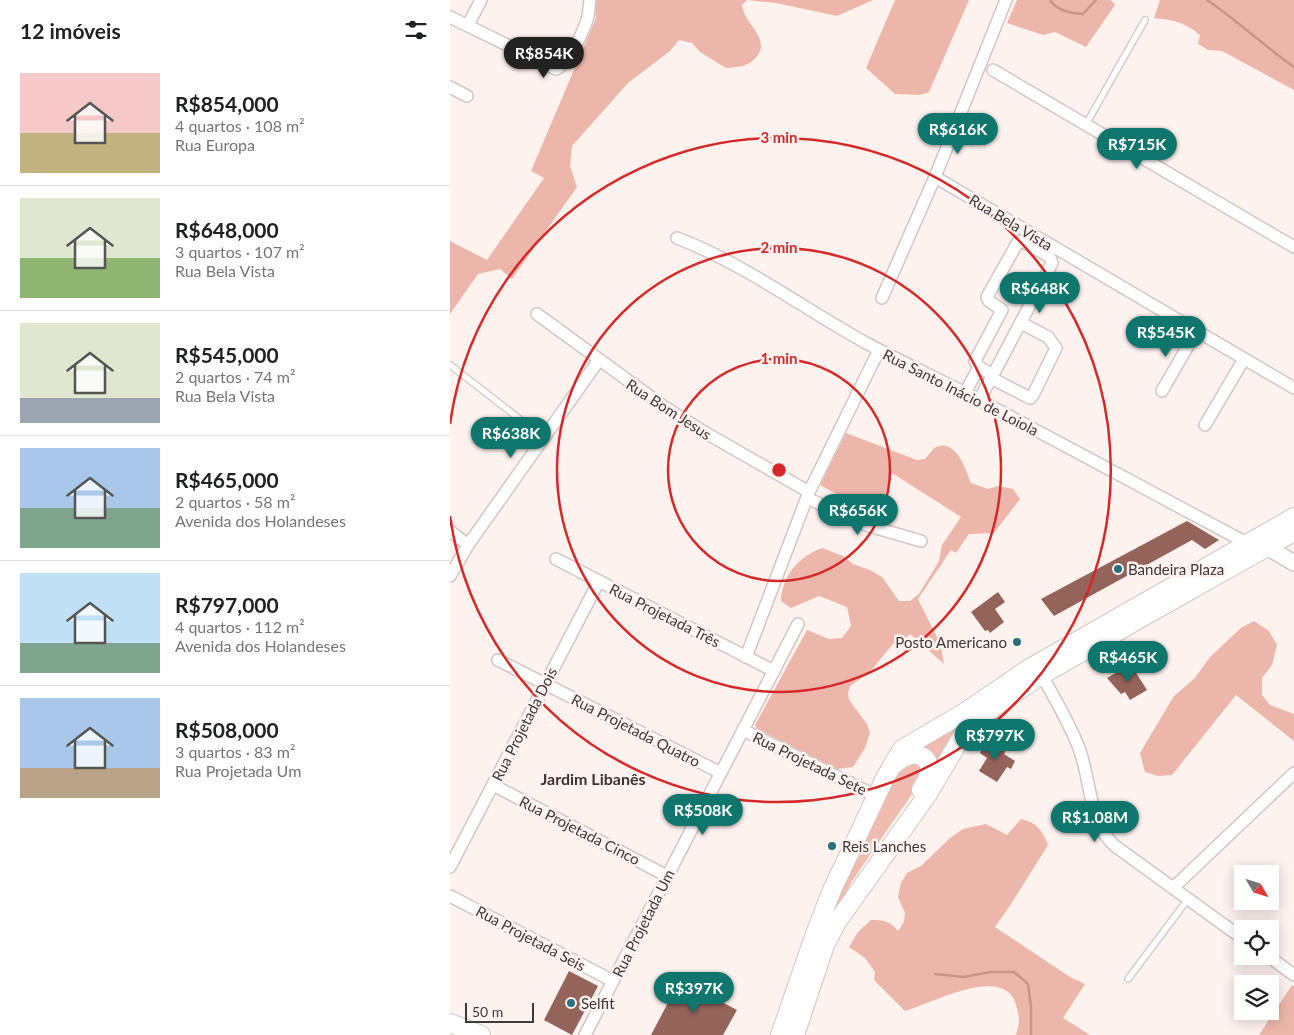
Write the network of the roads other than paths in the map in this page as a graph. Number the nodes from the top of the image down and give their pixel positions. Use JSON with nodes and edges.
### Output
{"nodes":[{"id":1,"x":480,"y":0,"type":"edge"},
{"id":2,"x":590,"y":0,"type":"edge"},
{"id":3,"x":1006,"y":0,"type":"edge"},
{"id":4,"x":450,"y":16,"type":"edge"},
{"id":5,"x":1145,"y":20,"type":"dead end"},
{"id":6,"x":468,"y":25,"type":"junction"},
{"id":7,"x":993,"y":70,"type":"dead end"},
{"id":8,"x":450,"y":87,"type":"edge"},
{"id":9,"x":467,"y":96,"type":"dead end"},
{"id":10,"x":1087,"y":122,"type":"junction"},
{"id":11,"x":935,"y":177,"type":"junction"},
{"id":12,"x":677,"y":238,"type":"dead end"},
{"id":13,"x":1294,"y":247,"type":"edge"},
{"id":14,"x":882,"y":298,"type":"dead end"},
{"id":15,"x":537,"y":314,"type":"dead end"},
{"id":16,"x":1020,"y":323,"type":"junction"},
{"id":17,"x":1196,"y":332,"type":"junction"},
{"id":18,"x":878,"y":350,"type":"junction"},
{"id":19,"x":1244,"y":359,"type":"junction"},
{"id":20,"x":599,"y":360,"type":"junction"},
{"id":21,"x":450,"y":365,"type":"edge"},
{"id":22,"x":979,"y":367,"type":"junction"},
{"id":23,"x":992,"y":376,"type":"junction"},
{"id":24,"x":1294,"y":388,"type":"edge"},
{"id":25,"x":1162,"y":391,"type":"dead end"},
{"id":26,"x":965,"y":393,"type":"junction"},
{"id":27,"x":979,"y":400,"type":"junction"},
{"id":28,"x":1205,"y":425,"type":"dead end"},
{"id":29,"x":543,"y":437,"type":"junction"},
{"id":30,"x":808,"y":495,"type":"junction"},
{"id":31,"x":1294,"y":517,"type":"edge"},
{"id":32,"x":450,"y":531,"type":"edge"},
{"id":33,"x":1294,"y":532,"type":"edge"},
{"id":34,"x":921,"y":541,"type":"dead end"},
{"id":35,"x":1247,"y":543,"type":"junction"},
{"id":36,"x":468,"y":545,"type":"junction"},
{"id":37,"x":1267,"y":547,"type":"junction"},
{"id":38,"x":556,"y":559,"type":"dead end"},
{"id":39,"x":1294,"y":563,"type":"edge"},
{"id":40,"x":450,"y":576,"type":"edge"},
{"id":41,"x":598,"y":581,"type":"junction"},
{"id":42,"x":798,"y":624,"type":"dead end"},
{"id":43,"x":746,"y":657,"type":"junction"},
{"id":44,"x":498,"y":660,"type":"dead end"},
{"id":45,"x":774,"y":670,"type":"junction"},
{"id":46,"x":1042,"y":675,"type":"junction"},
{"id":47,"x":545,"y":684,"type":"junction"},
{"id":48,"x":743,"y":730,"type":"junction"},
{"id":49,"x":721,"y":773,"type":"junction"},
{"id":50,"x":1294,"y":773,"type":"edge"},
{"id":51,"x":886,"y":776,"type":"junction"},
{"id":52,"x":493,"y":785,"type":"junction"},
{"id":53,"x":876,"y":796,"type":"junction"},
{"id":54,"x":450,"y":867,"type":"edge"},
{"id":55,"x":667,"y":876,"type":"junction"},
{"id":56,"x":1173,"y":888,"type":"junction"},
{"id":57,"x":450,"y":896,"type":"edge"},
{"id":58,"x":1188,"y":898,"type":"junction"},
{"id":59,"x":843,"y":913,"type":"junction"},
{"id":60,"x":1234,"y":932,"type":"edge"},
{"id":61,"x":1279,"y":964,"type":"edge"},
{"id":62,"x":1294,"y":975,"type":"edge"},
{"id":63,"x":1128,"y":979,"type":"dead end"},
{"id":64,"x":613,"y":981,"type":"junction"},
{"id":65,"x":450,"y":1023,"type":"edge"},
{"id":66,"x":450,"y":1034,"type":"edge"},
{"id":67,"x":454,"y":1035,"type":"edge"},
{"id":68,"x":481,"y":1035,"type":"edge"},
{"id":69,"x":585,"y":1035,"type":"edge"},
{"id":70,"x":780,"y":1035,"type":"edge"},
{"id":71,"x":795,"y":1035,"type":"edge"}],
"edges":[{"from":1,"to":6,"type":"street"},
{"from":2,"to":6,"type":"street"},
{"from":3,"to":11,"type":"street"},
{"from":4,"to":6,"type":"street"},
{"from":5,"to":10,"type":"lane"},
{"from":7,"to":10,"type":"street"},
{"from":8,"to":9,"type":"street"},
{"from":10,"to":13,"type":"street"},
{"from":11,"to":14,"type":"street"},
{"from":11,"to":17,"type":"street","name":"Rua Bela Vista"},
{"from":12,"to":18,"type":"street","name":"Rua Santo Inácio de Loiola"},
{"from":15,"to":20,"type":"street","name":"Rua Bom Jesus"},
{"from":16,"to":22,"type":"street"},
{"from":16,"to":23,"type":"street"},
{"from":16,"to":23,"type":"street"},
{"from":17,"to":19,"type":"street","name":"Rua Bela Vista"},
{"from":17,"to":25,"type":"street"},
{"from":18,"to":26,"type":"street","name":"Rua Santo Inácio de Loiola"},
{"from":18,"to":30,"type":"street"},
{"from":19,"to":24,"type":"street","name":"Rua Bela Vista"},
{"from":19,"to":28,"type":"street"},
{"from":20,"to":29,"type":"street"},
{"from":20,"to":30,"type":"street","name":"Rua Bom Jesus"},
{"from":21,"to":29,"type":"lane"},
{"from":22,"to":23,"type":"street"},
{"from":22,"to":26,"type":"street"},
{"from":23,"to":27,"type":"street"},
{"from":26,"to":27,"type":"street","name":"Rua Santo Inácio de Loiola"},
{"from":27,"to":35,"type":"street","name":"Rua Santo Inácio de Loiola"},
{"from":29,"to":36,"type":"street"},
{"from":30,"to":34,"type":"street","name":"Rua Bom Jesus"},
{"from":30,"to":43,"type":"street"},
{"from":31,"to":35,"type":"main road"},
{"from":32,"to":36,"type":"street"},
{"from":33,"to":37,"type":"main road"},
{"from":35,"to":51,"type":"main road"},
{"from":36,"to":40,"type":"street"},
{"from":37,"to":39,"type":"street"},
{"from":37,"to":46,"type":"main road"},
{"from":38,"to":41,"type":"street","name":"Rua Projetada Três"},
{"from":41,"to":43,"type":"street","name":"Rua Projetada Três"},
{"from":41,"to":47,"type":"street","name":"Rua Projetada Dois"},
{"from":42,"to":45,"type":"street","name":"Rua Projetada Um"},
{"from":43,"to":45,"type":"street","name":"Rua Projetada Três"},
{"from":44,"to":47,"type":"street","name":"Rua Projetada Quatro"},
{"from":45,"to":48,"type":"street","name":"Rua Projetada Um"},
{"from":46,"to":56,"type":"street"},
{"from":46,"to":59,"type":"main road"},
{"from":47,"to":49,"type":"street","name":"Rua Projetada Quatro"},
{"from":47,"to":52,"type":"street","name":"Rua Projetada Dois"},
{"from":48,"to":49,"type":"street","name":"Rua Projetada Um"},
{"from":48,"to":53,"type":"street","name":"Rua Projetada Sete"},
{"from":49,"to":55,"type":"street","name":"Rua Projetada Um"},
{"from":50,"to":56,"type":"street"},
{"from":51,"to":53,"type":"main road"},
{"from":51,"to":59,"type":"main road"},
{"from":52,"to":54,"type":"street","name":"Rua Projetada Dois"},
{"from":52,"to":55,"type":"street","name":"Rua Projetada Cinco"},
{"from":53,"to":70,"type":"main road"},
{"from":55,"to":64,"type":"street","name":"Rua Projetada Um"},
{"from":56,"to":58,"type":"street"},
{"from":57,"to":64,"type":"street","name":"Rua Projetada Seis"},
{"from":58,"to":60,"type":"street"},
{"from":58,"to":63,"type":"lane"},
{"from":59,"to":71,"type":"main road"},
{"from":61,"to":62,"type":"street"},
{"from":64,"to":69,"type":"street","name":"Rua Projetada Um"},
{"from":65,"to":68,"type":"main road"},
{"from":66,"to":67,"type":"main road"}]}
